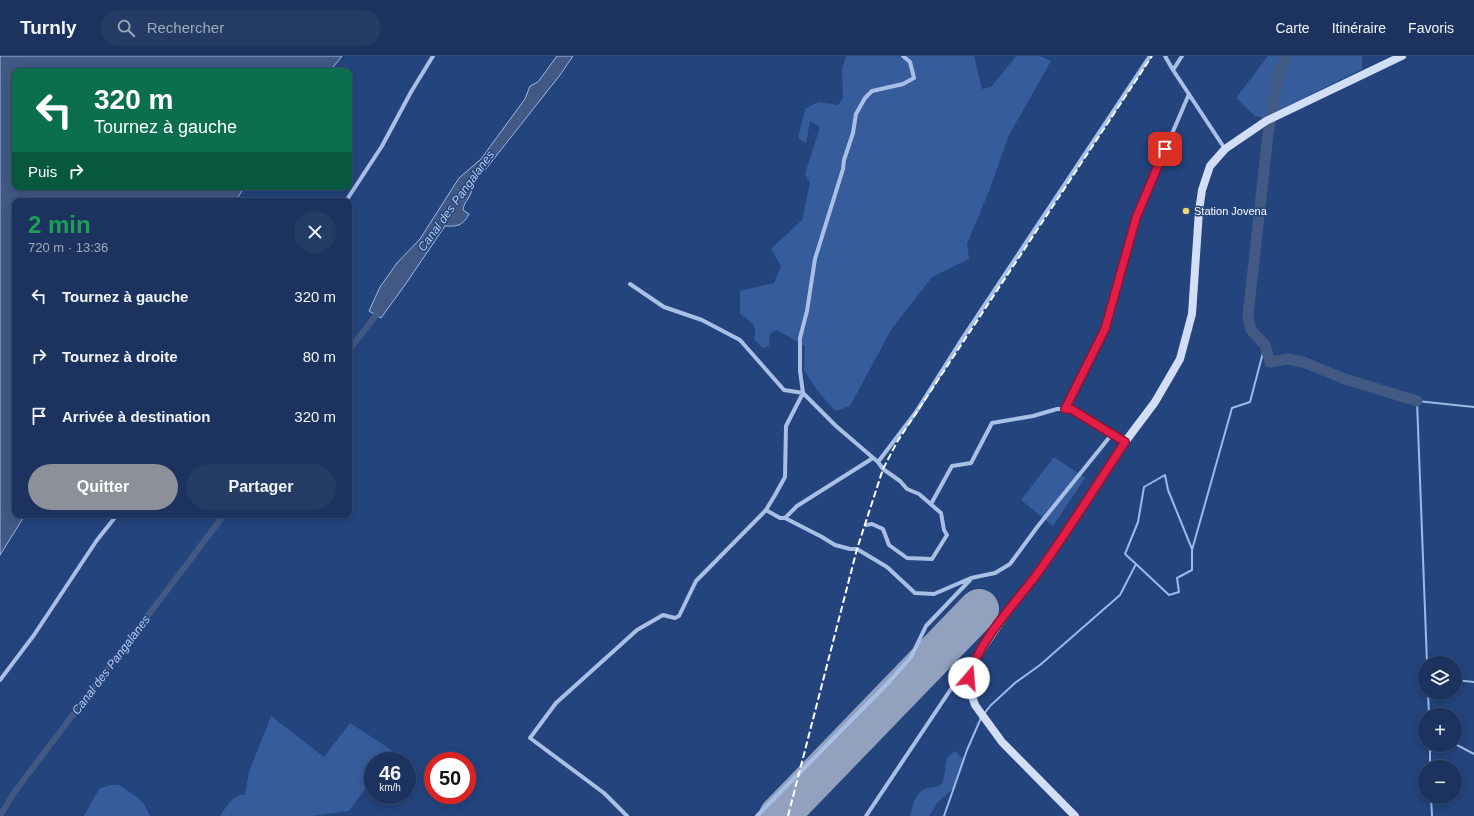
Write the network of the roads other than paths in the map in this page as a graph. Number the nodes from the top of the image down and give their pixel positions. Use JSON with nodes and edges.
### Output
{"nodes":[{"id":1,"x":433,"y":56,"type":"edge"},
{"id":2,"x":903,"y":56,"type":"edge"},
{"id":3,"x":1150,"y":56,"type":"edge"},
{"id":4,"x":1165,"y":56,"type":"edge"},
{"id":5,"x":1182,"y":56,"type":"edge"},
{"id":6,"x":1402,"y":56,"type":"edge"},
{"id":7,"x":1173,"y":70,"type":"junction"},
{"id":8,"x":1189,"y":94,"type":"junction"},
{"id":9,"x":1225,"y":149,"type":"junction"},
{"id":10,"x":348,"y":198,"type":"edge"},
{"id":11,"x":630,"y":284,"type":"dead end"},
{"id":12,"x":803,"y":393,"type":"junction"},
{"id":13,"x":1065,"y":409,"type":"junction"},
{"id":14,"x":1112,"y":434,"type":"junction"},
{"id":15,"x":1125,"y":442,"type":"junction"},
{"id":16,"x":873,"y":458,"type":"junction"},
{"id":17,"x":878,"y":462,"type":"junction"},
{"id":18,"x":932,"y":504,"type":"junction"},
{"id":19,"x":766,"y":510,"type":"junction"},
{"id":20,"x":115,"y":518,"type":"edge"},
{"id":21,"x":785,"y":518,"type":"junction"},
{"id":22,"x":866,"y":525,"type":"dead end"},
{"id":23,"x":971,"y":578,"type":"junction"},
{"id":24,"x":971,"y":668,"type":"junction"},
{"id":25,"x":0,"y":680,"type":"edge"},
{"id":26,"x":627,"y":816,"type":"edge"},
{"id":27,"x":757,"y":816,"type":"edge"},
{"id":28,"x":866,"y":816,"type":"edge"},
{"id":29,"x":1075,"y":816,"type":"edge"}],
"edges":[{"from":1,"to":10,"type":"street"},
{"from":2,"to":12,"type":"street"},
{"from":3,"to":17,"type":"street"},
{"from":4,"to":7,"type":"street"},
{"from":5,"to":7,"type":"street"},
{"from":6,"to":9,"type":"main road"},
{"from":7,"to":8,"type":"street"},
{"from":8,"to":9,"type":"street"},
{"from":8,"to":13,"type":"street"},
{"from":9,"to":15,"type":"main road"},
{"from":11,"to":12,"type":"street"},
{"from":12,"to":16,"type":"street"},
{"from":12,"to":19,"type":"street"},
{"from":13,"to":14,"type":"street"},
{"from":13,"to":18,"type":"street"},
{"from":14,"to":15,"type":"street"},
{"from":14,"to":23,"type":"street"},
{"from":15,"to":24,"type":"main road"},
{"from":16,"to":17,"type":"street"},
{"from":16,"to":21,"type":"street"},
{"from":17,"to":18,"type":"street"},
{"from":18,"to":22,"type":"street"},
{"from":19,"to":21,"type":"street"},
{"from":19,"to":26,"type":"street"},
{"from":20,"to":25,"type":"street"},
{"from":21,"to":23,"type":"street"},
{"from":23,"to":27,"type":"street"},
{"from":24,"to":28,"type":"street"},
{"from":24,"to":29,"type":"main road"}]}
